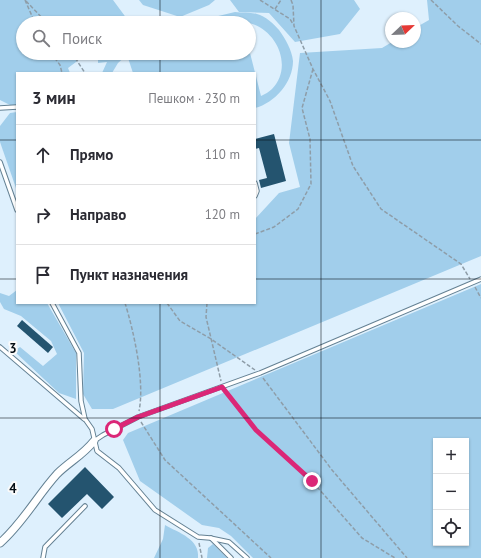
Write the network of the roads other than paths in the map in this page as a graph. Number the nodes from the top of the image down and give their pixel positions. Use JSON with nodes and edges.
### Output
{"nodes":[{"id":1,"x":16,"y":107,"type":"edge"},
{"id":2,"x":0,"y":108,"type":"edge"},
{"id":3,"x":0,"y":162,"type":"edge"},
{"id":4,"x":16,"y":207,"type":"edge"},
{"id":5,"x":481,"y":279,"type":"edge"},
{"id":6,"x":53,"y":304,"type":"edge"},
{"id":7,"x":0,"y":347,"type":"edge"},
{"id":8,"x":85,"y":419,"type":"junction"},
{"id":9,"x":94,"y":441,"type":"junction"},
{"id":10,"x":85,"y":506,"type":"dead end"},
{"id":11,"x":210,"y":538,"type":"junction"},
{"id":12,"x":0,"y":543,"type":"edge"},
{"id":13,"x":43,"y":558,"type":"edge"},
{"id":14,"x":231,"y":558,"type":"edge"},
{"id":15,"x":247,"y":558,"type":"edge"}],
"edges":[{"from":1,"to":2,"type":"lane"},
{"from":3,"to":4,"type":"lane"},
{"from":5,"to":9,"type":"lane"},
{"from":6,"to":8,"type":"lane"},
{"from":7,"to":8,"type":"lane"},
{"from":8,"to":9,"type":"lane"},
{"from":9,"to":11,"type":"lane"},
{"from":9,"to":12,"type":"street"},
{"from":10,"to":13,"type":"lane"},
{"from":11,"to":14,"type":"lane"},
{"from":11,"to":15,"type":"lane"}]}
